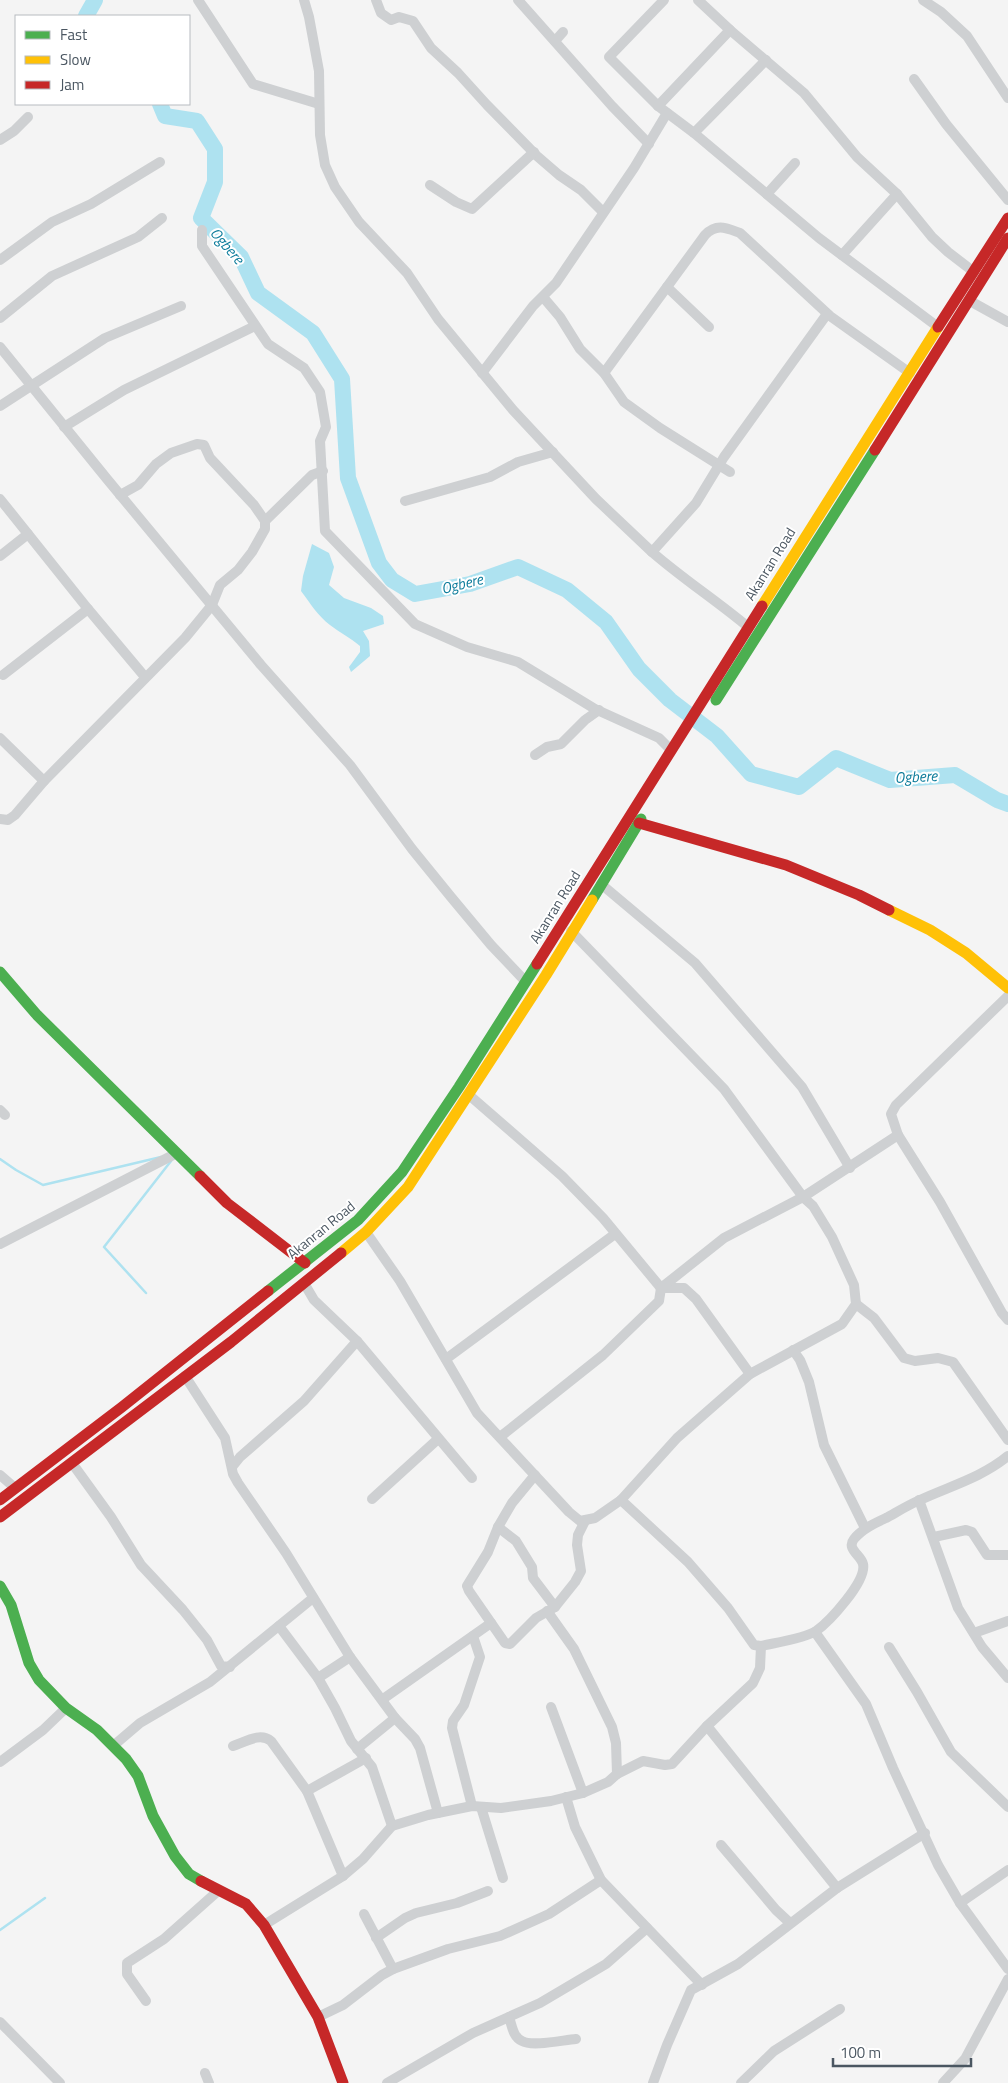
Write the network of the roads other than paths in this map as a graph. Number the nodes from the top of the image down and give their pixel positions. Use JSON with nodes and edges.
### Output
{"nodes":[{"id":1,"x":198,"y":0,"type":"edge"},
{"id":2,"x":304,"y":0,"type":"edge"},
{"id":3,"x":376,"y":0,"type":"edge"},
{"id":4,"x":518,"y":0,"type":"edge"},
{"id":5,"x":664,"y":0,"type":"edge"},
{"id":6,"x":698,"y":0,"type":"edge"},
{"id":7,"x":924,"y":0,"type":"edge"},
{"id":8,"x":730,"y":30,"type":"junction"},
{"id":9,"x":563,"y":32,"type":"dead end"},
{"id":10,"x":555,"y":41,"type":"junction"},
{"id":11,"x":766,"y":60,"type":"junction"},
{"id":12,"x":914,"y":79,"type":"dead end"},
{"id":13,"x":1008,"y":98,"type":"edge"},
{"id":14,"x":319,"y":104,"type":"junction"},
{"id":15,"x":658,"y":106,"type":"junction"},
{"id":16,"x":667,"y":113,"type":"junction"},
{"id":17,"x":28,"y":117,"type":"dead end"},
{"id":18,"x":694,"y":133,"type":"junction"},
{"id":19,"x":0,"y":140,"type":"edge"},
{"id":20,"x":649,"y":144,"type":"junction"},
{"id":21,"x":534,"y":152,"type":"junction"},
{"id":22,"x":160,"y":162,"type":"dead end"},
{"id":23,"x":795,"y":163,"type":"dead end"},
{"id":24,"x":430,"y":186,"type":"dead end"},
{"id":25,"x":767,"y":194,"type":"junction"},
{"id":26,"x":897,"y":194,"type":"junction"},
{"id":27,"x":1008,"y":200,"type":"edge"},
{"id":28,"x":603,"y":212,"type":"junction"},
{"id":29,"x":162,"y":218,"type":"dead end"},
{"id":30,"x":1008,"y":218,"type":"edge"},
{"id":31,"x":202,"y":230,"type":"dead end"},
{"id":32,"x":1008,"y":238,"type":"edge"},
{"id":33,"x":842,"y":255,"type":"junction"},
{"id":34,"x":0,"y":260,"type":"edge"},
{"id":35,"x":974,"y":272,"type":"junction"},
{"id":36,"x":667,"y":287,"type":"junction"},
{"id":37,"x":543,"y":297,"type":"junction"},
{"id":38,"x":970,"y":301,"type":"junction"},
{"id":39,"x":181,"y":306,"type":"dead end"},
{"id":40,"x":828,"y":314,"type":"junction"},
{"id":41,"x":0,"y":318,"type":"edge"},
{"id":42,"x":1008,"y":322,"type":"edge"},
{"id":43,"x":255,"y":326,"type":"junction"},
{"id":44,"x":709,"y":327,"type":"dead end"},
{"id":45,"x":938,"y":327,"type":"junction"},
{"id":46,"x":0,"y":347,"type":"edge"},
{"id":47,"x":482,"y":372,"type":"junction"},
{"id":48,"x":604,"y":373,"type":"junction"},
{"id":49,"x":910,"y":373,"type":"junction"},
{"id":50,"x":31,"y":385,"type":"junction"},
{"id":51,"x":0,"y":406,"type":"edge"},
{"id":52,"x":64,"y":427,"type":"junction"},
{"id":53,"x":553,"y":452,"type":"junction"},
{"id":54,"x":718,"y":466,"type":"junction"},
{"id":55,"x":323,"y":471,"type":"junction"},
{"id":56,"x":730,"y":472,"type":"dead end"},
{"id":57,"x":120,"y":496,"type":"junction"},
{"id":58,"x":0,"y":499,"type":"edge"},
{"id":59,"x":405,"y":501,"type":"dead end"},
{"id":60,"x":817,"y":517,"type":"junction"},
{"id":61,"x":265,"y":521,"type":"junction"},
{"id":62,"x":828,"y":525,"type":"junction"},
{"id":63,"x":28,"y":534,"type":"junction"},
{"id":64,"x":652,"y":552,"type":"junction"},
{"id":65,"x":0,"y":556,"type":"edge"},
{"id":66,"x":212,"y":605,"type":"junction"},
{"id":67,"x":88,"y":609,"type":"junction"},
{"id":68,"x":748,"y":628,"type":"junction"},
{"id":69,"x":3,"y":675,"type":"dead end"},
{"id":70,"x":146,"y":677,"type":"junction"},
{"id":71,"x":704,"y":709,"type":"junction"},
{"id":72,"x":599,"y":710,"type":"junction"},
{"id":73,"x":694,"y":725,"type":"junction"},
{"id":74,"x":0,"y":738,"type":"edge"},
{"id":75,"x":671,"y":750,"type":"junction"},
{"id":76,"x":535,"y":755,"type":"dead end"},
{"id":77,"x":44,"y":781,"type":"junction"},
{"id":78,"x":0,"y":819,"type":"edge"},
{"id":79,"x":639,"y":823,"type":"junction"},
{"id":80,"x":601,"y":884,"type":"junction"},
{"id":81,"x":572,"y":931,"type":"junction"},
{"id":82,"x":0,"y":972,"type":"edge"},
{"id":83,"x":526,"y":982,"type":"junction"},
{"id":84,"x":1008,"y":988,"type":"edge"},
{"id":85,"x":1008,"y":996,"type":"edge"},
{"id":86,"x":469,"y":1095,"type":"junction"},
{"id":87,"x":898,"y":1135,"type":"junction"},
{"id":88,"x":177,"y":1153,"type":"junction"},
{"id":89,"x":850,"y":1168,"type":"junction"},
{"id":90,"x":803,"y":1197,"type":"junction"},
{"id":91,"x":366,"y":1232,"type":"junction"},
{"id":92,"x":615,"y":1234,"type":"junction"},
{"id":93,"x":0,"y":1244,"type":"edge"},
{"id":94,"x":305,"y":1263,"type":"junction"},
{"id":95,"x":304,"y":1283,"type":"junction"},
{"id":96,"x":661,"y":1288,"type":"junction"},
{"id":97,"x":272,"y":1289,"type":"junction"},
{"id":98,"x":280,"y":1302,"type":"junction"},
{"id":99,"x":856,"y":1304,"type":"junction"},
{"id":100,"x":1008,"y":1320,"type":"edge"},
{"id":101,"x":357,"y":1341,"type":"junction"},
{"id":102,"x":793,"y":1350,"type":"junction"},
{"id":103,"x":446,"y":1359,"type":"junction"},
{"id":104,"x":750,"y":1374,"type":"junction"},
{"id":105,"x":185,"y":1376,"type":"junction"},
{"id":106,"x":500,"y":1437,"type":"junction"},
{"id":107,"x":438,"y":1440,"type":"junction"},
{"id":108,"x":1008,"y":1440,"type":"edge"},
{"id":109,"x":1007,"y":1458,"type":"edge"},
{"id":110,"x":72,"y":1463,"type":"junction"},
{"id":111,"x":232,"y":1467,"type":"junction"},
{"id":112,"x":0,"y":1475,"type":"edge"},
{"id":113,"x":535,"y":1475,"type":"junction"},
{"id":114,"x":472,"y":1478,"type":"dead end"},
{"id":115,"x":15,"y":1488,"type":"junction"},
{"id":116,"x":372,"y":1499,"type":"dead end"},
{"id":117,"x":0,"y":1500,"type":"edge"},
{"id":118,"x":621,"y":1500,"type":"junction"},
{"id":119,"x":919,"y":1500,"type":"junction"},
{"id":120,"x":0,"y":1517,"type":"edge"},
{"id":121,"x":585,"y":1521,"type":"junction"},
{"id":122,"x":498,"y":1527,"type":"junction"},
{"id":123,"x":866,"y":1528,"type":"junction"},
{"id":124,"x":934,"y":1537,"type":"junction"},
{"id":125,"x":1008,"y":1555,"type":"edge"},
{"id":126,"x":0,"y":1586,"type":"edge"},
{"id":127,"x":313,"y":1598,"type":"junction"},
{"id":128,"x":551,"y":1609,"type":"junction"},
{"id":129,"x":1008,"y":1621,"type":"edge"},
{"id":130,"x":491,"y":1623,"type":"junction"},
{"id":131,"x":279,"y":1626,"type":"junction"},
{"id":132,"x":815,"y":1632,"type":"junction"},
{"id":133,"x":974,"y":1633,"type":"junction"},
{"id":134,"x":473,"y":1636,"type":"junction"},
{"id":135,"x":761,"y":1646,"type":"junction"},
{"id":136,"x":889,"y":1647,"type":"dead end"},
{"id":137,"x":350,"y":1656,"type":"junction"},
{"id":138,"x":230,"y":1667,"type":"junction"},
{"id":139,"x":318,"y":1678,"type":"junction"},
{"id":140,"x":1008,"y":1678,"type":"edge"},
{"id":141,"x":383,"y":1699,"type":"junction"},
{"id":142,"x":551,"y":1707,"type":"dead end"},
{"id":143,"x":66,"y":1708,"type":"junction"},
{"id":144,"x":395,"y":1718,"type":"junction"},
{"id":145,"x":708,"y":1726,"type":"junction"},
{"id":146,"x":113,"y":1746,"type":"junction"},
{"id":147,"x":233,"y":1746,"type":"dead end"},
{"id":148,"x":357,"y":1749,"type":"junction"},
{"id":149,"x":366,"y":1758,"type":"junction"},
{"id":150,"x":0,"y":1762,"type":"edge"},
{"id":151,"x":617,"y":1774,"type":"junction"},
{"id":152,"x":308,"y":1791,"type":"junction"},
{"id":153,"x":583,"y":1793,"type":"junction"},
{"id":154,"x":566,"y":1797,"type":"junction"},
{"id":155,"x":476,"y":1806,"type":"junction"},
{"id":156,"x":1008,"y":1808,"type":"edge"},
{"id":157,"x":438,"y":1813,"type":"junction"},
{"id":158,"x":392,"y":1826,"type":"junction"},
{"id":159,"x":925,"y":1833,"type":"junction"},
{"id":160,"x":721,"y":1845,"type":"dead end"},
{"id":161,"x":1008,"y":1870,"type":"edge"},
{"id":162,"x":343,"y":1876,"type":"junction"},
{"id":163,"x":503,"y":1878,"type":"dead end"},
{"id":164,"x":601,"y":1880,"type":"junction"},
{"id":165,"x":837,"y":1888,"type":"junction"},
{"id":166,"x":218,"y":1891,"type":"junction"},
{"id":167,"x":488,"y":1891,"type":"dead end"},
{"id":168,"x":960,"y":1903,"type":"junction"},
{"id":169,"x":364,"y":1914,"type":"dead end"},
{"id":170,"x":790,"y":1923,"type":"junction"},
{"id":171,"x":264,"y":1925,"type":"junction"},
{"id":172,"x":647,"y":1928,"type":"junction"},
{"id":173,"x":376,"y":1938,"type":"junction"},
{"id":174,"x":394,"y":1969,"type":"junction"},
{"id":175,"x":1008,"y":1969,"type":"edge"},
{"id":176,"x":1008,"y":1979,"type":"edge"},
{"id":177,"x":702,"y":1985,"type":"junction"},
{"id":178,"x":146,"y":2001,"type":"dead end"},
{"id":179,"x":840,"y":2009,"type":"dead end"},
{"id":180,"x":318,"y":2017,"type":"junction"},
{"id":181,"x":509,"y":2017,"type":"junction"},
{"id":182,"x":0,"y":2022,"type":"edge"},
{"id":183,"x":576,"y":2039,"type":"dead end"},
{"id":184,"x":205,"y":2073,"type":"dead end"},
{"id":185,"x":60,"y":2083,"type":"edge"},
{"id":186,"x":209,"y":2083,"type":"edge"},
{"id":187,"x":343,"y":2083,"type":"edge"},
{"id":188,"x":387,"y":2083,"type":"edge"},
{"id":189,"x":653,"y":2083,"type":"edge"},
{"id":190,"x":741,"y":2083,"type":"edge"},
{"id":191,"x":943,"y":2083,"type":"edge"}],
"edges":[{"from":1,"to":14,"type":"street"},
{"from":2,"to":14,"type":"street"},
{"from":3,"to":21,"type":"street"},
{"from":4,"to":10,"type":"street"},
{"from":5,"to":15,"type":"street"},
{"from":6,"to":8,"type":"street"},
{"from":7,"to":13,"type":"street"},
{"from":8,"to":11,"type":"street"},
{"from":8,"to":15,"type":"street"},
{"from":9,"to":10,"type":"street"},
{"from":10,"to":20,"type":"street"},
{"from":11,"to":18,"type":"street"},
{"from":11,"to":26,"type":"street"},
{"from":12,"to":27,"type":"street"},
{"from":14,"to":47,"type":"street"},
{"from":15,"to":16,"type":"street"},
{"from":16,"to":18,"type":"street"},
{"from":16,"to":20,"type":"street"},
{"from":17,"to":19,"type":"street"},
{"from":18,"to":25,"type":"street"},
{"from":20,"to":28,"type":"street"},
{"from":21,"to":24,"type":"street"},
{"from":21,"to":28,"type":"street"},
{"from":22,"to":34,"type":"street"},
{"from":23,"to":25,"type":"street"},
{"from":25,"to":33,"type":"street"},
{"from":26,"to":33,"type":"street"},
{"from":26,"to":35,"type":"street"},
{"from":28,"to":37,"type":"street"},
{"from":29,"to":41,"type":"street"},
{"from":30,"to":35,"type":"main road","name":"Akanran Road"},
{"from":31,"to":43,"type":"street"},
{"from":32,"to":38,"type":"main road","name":"Akanran Road"},
{"from":33,"to":45,"type":"street"},
{"from":35,"to":45,"type":"main road","name":"Akanran Road"},
{"from":36,"to":40,"type":"street"},
{"from":36,"to":44,"type":"street"},
{"from":36,"to":48,"type":"street"},
{"from":37,"to":47,"type":"street"},
{"from":37,"to":48,"type":"street"},
{"from":38,"to":42,"type":"street"},
{"from":38,"to":62,"type":"main road","name":"Akanran Road"},
{"from":39,"to":50,"type":"street"},
{"from":40,"to":49,"type":"street"},
{"from":40,"to":54,"type":"street"},
{"from":43,"to":52,"type":"street"},
{"from":43,"to":55,"type":"street"},
{"from":45,"to":49,"type":"main road","name":"Akanran Road"},
{"from":46,"to":50,"type":"street"},
{"from":47,"to":53,"type":"street"},
{"from":48,"to":54,"type":"street"},
{"from":49,"to":60,"type":"main road","name":"Akanran Road"},
{"from":50,"to":51,"type":"street"},
{"from":50,"to":52,"type":"street"},
{"from":52,"to":57,"type":"street"},
{"from":53,"to":59,"type":"street"},
{"from":53,"to":64,"type":"street"},
{"from":54,"to":56,"type":"street"},
{"from":54,"to":64,"type":"street"},
{"from":55,"to":61,"type":"street"},
{"from":55,"to":72,"type":"street"},
{"from":57,"to":61,"type":"street"},
{"from":57,"to":66,"type":"street"},
{"from":58,"to":63,"type":"street"},
{"from":60,"to":62,"type":"main road"},
{"from":60,"to":68,"type":"main road","name":"Akanran Road"},
{"from":61,"to":66,"type":"street"},
{"from":62,"to":71,"type":"main road","name":"Akanran Road"},
{"from":63,"to":65,"type":"street"},
{"from":63,"to":67,"type":"street"},
{"from":64,"to":68,"type":"street"},
{"from":66,"to":70,"type":"street"},
{"from":66,"to":83,"type":"street"},
{"from":67,"to":69,"type":"street"},
{"from":67,"to":70,"type":"street"},
{"from":68,"to":71,"type":"main road","name":"Akanran Road"},
{"from":70,"to":77,"type":"street"},
{"from":71,"to":73,"type":"main road","name":"Akanran Road"},
{"from":72,"to":75,"type":"street"},
{"from":72,"to":76,"type":"street"},
{"from":73,"to":75,"type":"main road","name":"Akanran Road"},
{"from":73,"to":79,"type":"main road","name":"Akanran Road"},
{"from":74,"to":77,"type":"street"},
{"from":75,"to":83,"type":"main road","name":"Akanran Road"},
{"from":77,"to":78,"type":"street"},
{"from":79,"to":80,"type":"main road","name":"Akanran Road"},
{"from":79,"to":84,"type":"main road"},
{"from":80,"to":81,"type":"main road","name":"Akanran Road"},
{"from":80,"to":89,"type":"street"},
{"from":81,"to":86,"type":"main road","name":"Akanran Road"},
{"from":81,"to":90,"type":"street"},
{"from":82,"to":88,"type":"main road"},
{"from":83,"to":94,"type":"main road","name":"Akanran Road"},
{"from":85,"to":87,"type":"street"},
{"from":86,"to":91,"type":"main road","name":"Akanran Road"},
{"from":86,"to":92,"type":"street"},
{"from":87,"to":89,"type":"street"},
{"from":87,"to":100,"type":"street"},
{"from":88,"to":93,"type":"street"},
{"from":88,"to":94,"type":"main road"},
{"from":89,"to":90,"type":"street"},
{"from":90,"to":96,"type":"street"},
{"from":90,"to":99,"type":"street"},
{"from":91,"to":95,"type":"main road","name":"Akanran Road"},
{"from":91,"to":103,"type":"street"},
{"from":92,"to":96,"type":"street"},
{"from":92,"to":103,"type":"street"},
{"from":94,"to":97,"type":"main road","name":"Akanran Road"},
{"from":95,"to":98,"type":"main road","name":"Akanran Road"},
{"from":95,"to":101,"type":"street"},
{"from":96,"to":104,"type":"street"},
{"from":96,"to":106,"type":"street"},
{"from":97,"to":98,"type":"main road"},
{"from":97,"to":115,"type":"main road","name":"Akanran Road"},
{"from":98,"to":105,"type":"main road","name":"Akanran Road"},
{"from":99,"to":102,"type":"street"},
{"from":99,"to":108,"type":"street"},
{"from":101,"to":107,"type":"street"},
{"from":101,"to":111,"type":"street"},
{"from":102,"to":104,"type":"street"},
{"from":102,"to":123,"type":"street"},
{"from":103,"to":106,"type":"street"},
{"from":104,"to":118,"type":"street"},
{"from":105,"to":110,"type":"main road","name":"Akanran Road"},
{"from":105,"to":111,"type":"street"},
{"from":106,"to":113,"type":"street"},
{"from":107,"to":114,"type":"street"},
{"from":107,"to":116,"type":"street"},
{"from":109,"to":119,"type":"street"},
{"from":110,"to":120,"type":"main road","name":"Akanran Road"},
{"from":110,"to":138,"type":"street"},
{"from":111,"to":127,"type":"street"},
{"from":112,"to":115,"type":"street"},
{"from":113,"to":121,"type":"street"},
{"from":113,"to":122,"type":"street"},
{"from":115,"to":117,"type":"main road","name":"Akanran Road"},
{"from":118,"to":121,"type":"street"},
{"from":118,"to":135,"type":"street"},
{"from":119,"to":123,"type":"street"},
{"from":119,"to":124,"type":"street"},
{"from":121,"to":128,"type":"street"},
{"from":122,"to":128,"type":"street"},
{"from":122,"to":130,"type":"street"},
{"from":123,"to":132,"type":"street"},
{"from":124,"to":125,"type":"street"},
{"from":124,"to":133,"type":"street"},
{"from":126,"to":143,"type":"main road"},
{"from":127,"to":131,"type":"street"},
{"from":127,"to":137,"type":"street"},
{"from":128,"to":130,"type":"street"},
{"from":128,"to":151,"type":"street"},
{"from":129,"to":133,"type":"street"},
{"from":130,"to":134,"type":"street"},
{"from":131,"to":138,"type":"street"},
{"from":131,"to":139,"type":"street"},
{"from":132,"to":135,"type":"street"},
{"from":132,"to":159,"type":"street"},
{"from":133,"to":140,"type":"street"},
{"from":134,"to":141,"type":"street"},
{"from":134,"to":155,"type":"street"},
{"from":135,"to":145,"type":"street"},
{"from":136,"to":156,"type":"street"},
{"from":137,"to":139,"type":"street"},
{"from":137,"to":141,"type":"street"},
{"from":138,"to":146,"type":"street"},
{"from":139,"to":148,"type":"street"},
{"from":141,"to":144,"type":"street"},
{"from":142,"to":153,"type":"street"},
{"from":143,"to":146,"type":"main road"},
{"from":143,"to":150,"type":"street"},
{"from":144,"to":148,"type":"street"},
{"from":144,"to":157,"type":"street"},
{"from":145,"to":151,"type":"street"},
{"from":145,"to":165,"type":"street"},
{"from":146,"to":166,"type":"main road"},
{"from":147,"to":152,"type":"street"},
{"from":148,"to":149,"type":"street"},
{"from":149,"to":152,"type":"street"},
{"from":149,"to":158,"type":"street"},
{"from":151,"to":153,"type":"street"},
{"from":152,"to":162,"type":"street"},
{"from":153,"to":154,"type":"street"},
{"from":154,"to":155,"type":"street"},
{"from":154,"to":164,"type":"street"},
{"from":155,"to":157,"type":"street"},
{"from":155,"to":163,"type":"street"},
{"from":157,"to":158,"type":"street"},
{"from":158,"to":162,"type":"street"},
{"from":159,"to":165,"type":"street"},
{"from":159,"to":168,"type":"street"},
{"from":160,"to":170,"type":"street"},
{"from":161,"to":168,"type":"street"},
{"from":162,"to":171,"type":"street"},
{"from":164,"to":172,"type":"street"},
{"from":164,"to":174,"type":"street"},
{"from":165,"to":170,"type":"street"},
{"from":166,"to":171,"type":"main road"},
{"from":166,"to":178,"type":"street"},
{"from":167,"to":173,"type":"street"},
{"from":168,"to":175,"type":"street"},
{"from":169,"to":173,"type":"street"},
{"from":170,"to":177,"type":"street"},
{"from":171,"to":180,"type":"main road"},
{"from":172,"to":177,"type":"street"},
{"from":172,"to":181,"type":"street"},
{"from":173,"to":174,"type":"street"},
{"from":174,"to":180,"type":"street"},
{"from":176,"to":191,"type":"street"},
{"from":177,"to":189,"type":"street"},
{"from":179,"to":190,"type":"street"},
{"from":180,"to":187,"type":"main road"},
{"from":181,"to":183,"type":"street"},
{"from":181,"to":188,"type":"street"},
{"from":182,"to":185,"type":"street"},
{"from":184,"to":186,"type":"street"}]}
